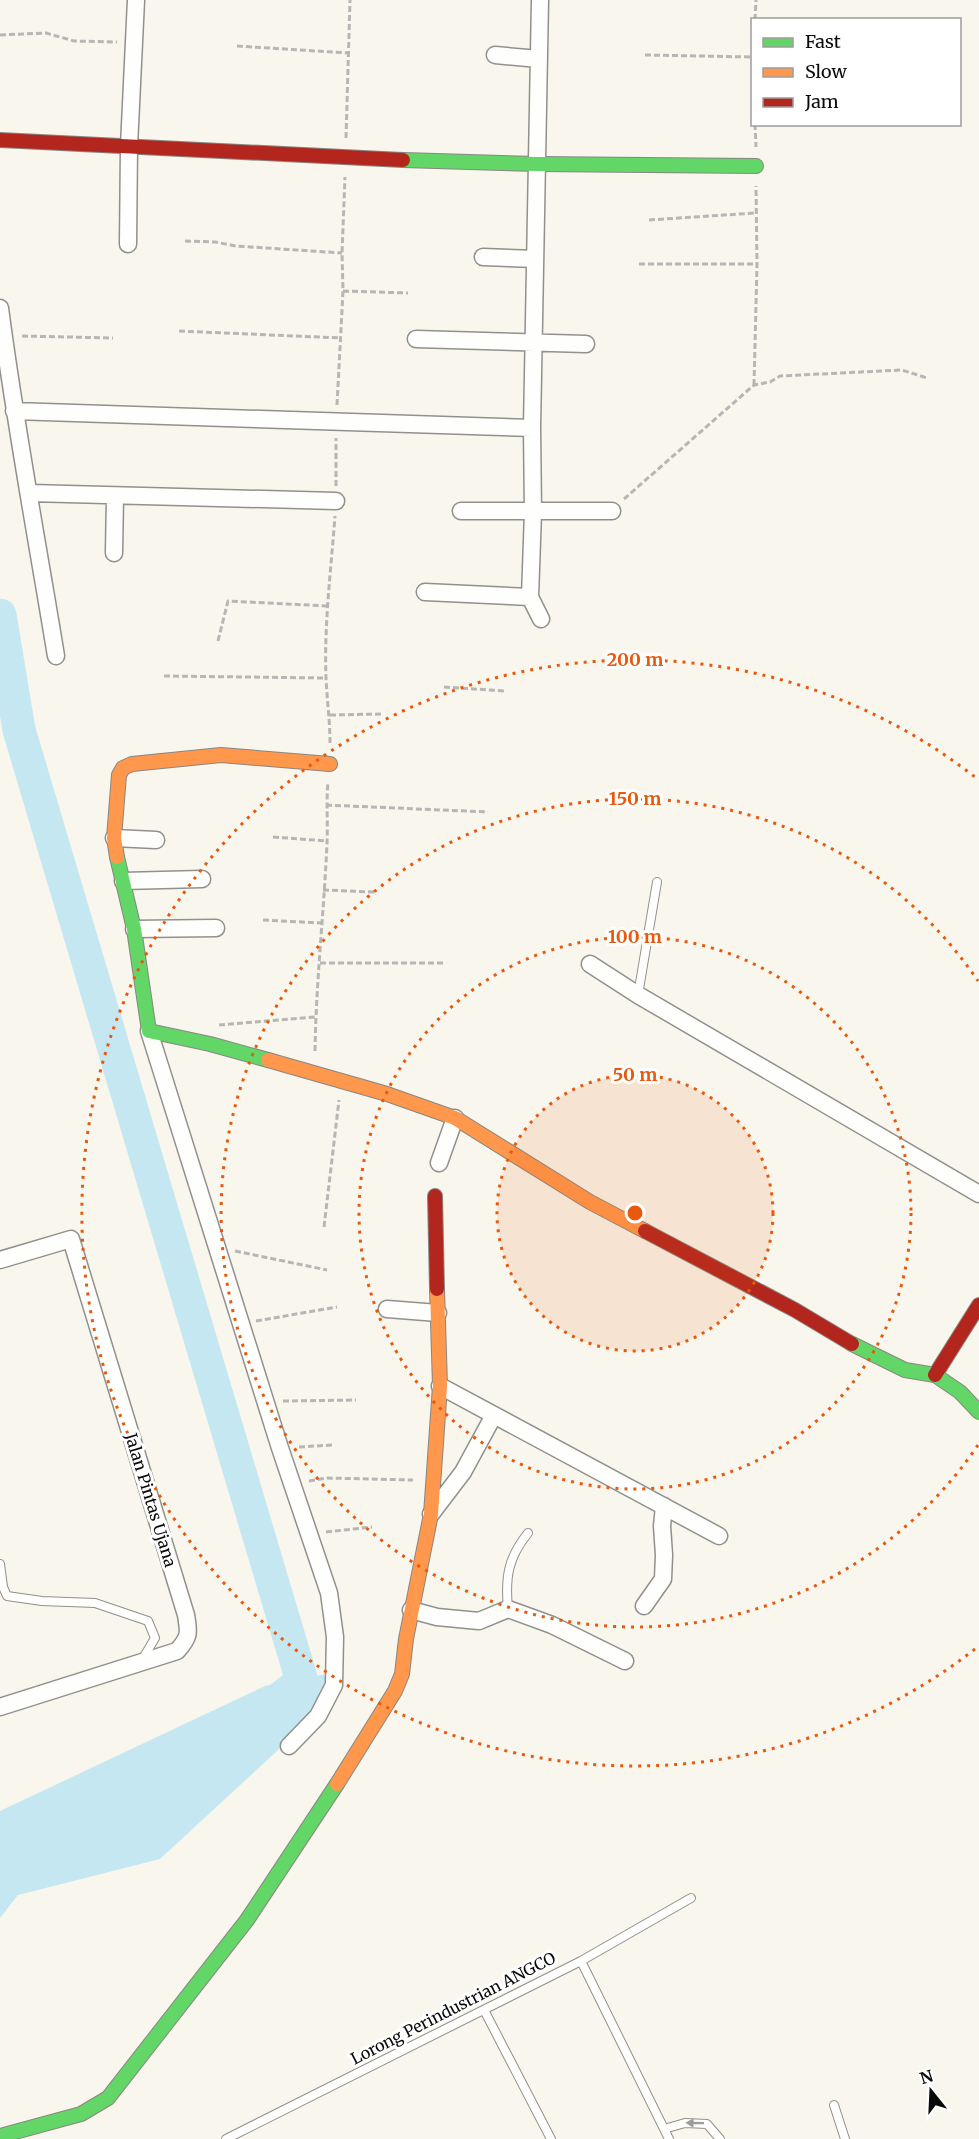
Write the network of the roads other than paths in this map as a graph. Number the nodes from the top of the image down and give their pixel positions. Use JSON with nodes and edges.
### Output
{"nodes":[{"id":1,"x":136,"y":0,"type":"edge"},
{"id":2,"x":540,"y":0,"type":"edge"},
{"id":3,"x":495,"y":55,"type":"dead end"},
{"id":4,"x":539,"y":59,"type":"junction"},
{"id":5,"x":0,"y":140,"type":"edge"},
{"id":6,"x":129,"y":146,"type":"junction"},
{"id":7,"x":537,"y":164,"type":"junction"},
{"id":8,"x":756,"y":166,"type":"road end"},
{"id":9,"x":128,"y":244,"type":"dead end"},
{"id":10,"x":483,"y":257,"type":"dead end"},
{"id":11,"x":535,"y":259,"type":"junction"},
{"id":12,"x":0,"y":308,"type":"edge"},
{"id":13,"x":416,"y":339,"type":"dead end"},
{"id":14,"x":535,"y":341,"type":"junction"},
{"id":15,"x":586,"y":344,"type":"dead end"},
{"id":16,"x":14,"y":411,"type":"junction"},
{"id":17,"x":532,"y":428,"type":"junction"},
{"id":18,"x":30,"y":493,"type":"junction"},
{"id":19,"x":115,"y":496,"type":"junction"},
{"id":20,"x":336,"y":501,"type":"road end"},
{"id":21,"x":460,"y":511,"type":"dead end"},
{"id":22,"x":612,"y":511,"type":"road end"},
{"id":23,"x":533,"y":512,"type":"junction"},
{"id":24,"x":114,"y":553,"type":"dead end"},
{"id":25,"x":425,"y":592,"type":"dead end"},
{"id":26,"x":530,"y":597,"type":"junction"},
{"id":27,"x":542,"y":619,"type":"dead end"},
{"id":28,"x":56,"y":656,"type":"dead end"},
{"id":29,"x":330,"y":764,"type":"road end"},
{"id":30,"x":114,"y":838,"type":"junction"},
{"id":31,"x":156,"y":840,"type":"dead end"},
{"id":32,"x":202,"y":879,"type":"dead end"},
{"id":33,"x":123,"y":881,"type":"junction"},
{"id":34,"x":657,"y":882,"type":"dead end"},
{"id":35,"x":216,"y":928,"type":"dead end"},
{"id":36,"x":134,"y":929,"type":"junction"},
{"id":37,"x":591,"y":964,"type":"dead end"},
{"id":38,"x":638,"y":995,"type":"junction"},
{"id":39,"x":149,"y":1030,"type":"junction"},
{"id":40,"x":455,"y":1118,"type":"junction"},
{"id":41,"x":439,"y":1162,"type":"dead end"},
{"id":42,"x":979,"y":1194,"type":"edge"},
{"id":43,"x":435,"y":1196,"type":"dead end"},
{"id":44,"x":0,"y":1260,"type":"edge"},
{"id":45,"x":979,"y":1305,"type":"edge"},
{"id":46,"x":387,"y":1309,"type":"dead end"},
{"id":47,"x":438,"y":1313,"type":"junction"},
{"id":48,"x":935,"y":1375,"type":"junction"},
{"id":49,"x":440,"y":1386,"type":"junction"},
{"id":50,"x":979,"y":1412,"type":"edge"},
{"id":51,"x":494,"y":1415,"type":"junction"},
{"id":52,"x":664,"y":1506,"type":"junction"},
{"id":53,"x":431,"y":1514,"type":"junction"},
{"id":54,"x":528,"y":1533,"type":"dead end"},
{"id":55,"x":719,"y":1536,"type":"dead end"},
{"id":56,"x":0,"y":1564,"type":"edge"},
{"id":57,"x":644,"y":1606,"type":"dead end"},
{"id":58,"x":508,"y":1609,"type":"junction"},
{"id":59,"x":411,"y":1610,"type":"junction"},
{"id":60,"x":625,"y":1661,"type":"dead end"},
{"id":61,"x":140,"y":1663,"type":"junction"},
{"id":62,"x":0,"y":1707,"type":"edge"},
{"id":63,"x":289,"y":1746,"type":"dead end"},
{"id":64,"x":691,"y":1898,"type":"dead end"},
{"id":65,"x":581,"y":1961,"type":"junction"},
{"id":66,"x":484,"y":2010,"type":"junction"},
{"id":67,"x":834,"y":2105,"type":"dead end"},
{"id":68,"x":664,"y":2128,"type":"junction"},
{"id":69,"x":0,"y":2136,"type":"edge"},
{"id":70,"x":226,"y":2139,"type":"edge"},
{"id":71,"x":552,"y":2139,"type":"edge"},
{"id":72,"x":669,"y":2139,"type":"edge"},
{"id":73,"x":720,"y":2139,"type":"edge"},
{"id":74,"x":845,"y":2139,"type":"edge"}],
"edges":[{"from":1,"to":6,"type":"street"},
{"from":2,"to":4,"type":"street"},
{"from":3,"to":4,"type":"street"},
{"from":4,"to":7,"type":"street"},
{"from":5,"to":6,"type":"street"},
{"from":6,"to":7,"type":"street"},
{"from":6,"to":9,"type":"street"},
{"from":7,"to":8,"type":"street"},
{"from":7,"to":11,"type":"street"},
{"from":10,"to":11,"type":"street"},
{"from":11,"to":14,"type":"street"},
{"from":12,"to":16,"type":"street"},
{"from":13,"to":14,"type":"street"},
{"from":14,"to":15,"type":"street"},
{"from":14,"to":17,"type":"street"},
{"from":16,"to":17,"type":"street"},
{"from":16,"to":18,"type":"street"},
{"from":17,"to":23,"type":"street"},
{"from":18,"to":19,"type":"street"},
{"from":18,"to":28,"type":"street"},
{"from":19,"to":20,"type":"street"},
{"from":19,"to":24,"type":"street"},
{"from":21,"to":23,"type":"street"},
{"from":22,"to":23,"type":"street"},
{"from":23,"to":26,"type":"street"},
{"from":25,"to":26,"type":"street"},
{"from":26,"to":27,"type":"street"},
{"from":29,"to":30,"type":"street"},
{"from":30,"to":31,"type":"street"},
{"from":30,"to":33,"type":"street"},
{"from":32,"to":33,"type":"street"},
{"from":33,"to":36,"type":"street"},
{"from":34,"to":38,"type":"lane"},
{"from":35,"to":36,"type":"street"},
{"from":36,"to":39,"type":"street"},
{"from":37,"to":38,"type":"street"},
{"from":38,"to":42,"type":"street"},
{"from":39,"to":40,"type":"street"},
{"from":39,"to":63,"type":"street"},
{"from":40,"to":41,"type":"street"},
{"from":40,"to":48,"type":"street"},
{"from":43,"to":47,"type":"street"},
{"from":44,"to":61,"type":"street","name":"Jalan Pintas Ujana"},
{"from":45,"to":48,"type":"street"},
{"from":46,"to":47,"type":"street"},
{"from":47,"to":49,"type":"street"},
{"from":48,"to":50,"type":"street"},
{"from":49,"to":51,"type":"street"},
{"from":49,"to":53,"type":"street"},
{"from":51,"to":52,"type":"street"},
{"from":51,"to":53,"type":"street"},
{"from":52,"to":55,"type":"street"},
{"from":52,"to":57,"type":"street"},
{"from":53,"to":59,"type":"street"},
{"from":54,"to":58,"type":"lane"},
{"from":56,"to":61,"type":"lane"},
{"from":58,"to":59,"type":"street"},
{"from":58,"to":60,"type":"street"},
{"from":59,"to":69,"type":"street"},
{"from":61,"to":62,"type":"street","name":"Jalan Pintas Ujana"},
{"from":64,"to":65,"type":"lane","name":"Lorong Perindustrian ANGCO"},
{"from":65,"to":66,"type":"lane","name":"Lorong Perindustrian ANGCO"},
{"from":65,"to":68,"type":"lane"},
{"from":66,"to":70,"type":"lane","name":"Lorong Perindustrian ANGCO"},
{"from":66,"to":71,"type":"lane"},
{"from":67,"to":74,"type":"lane"},
{"from":68,"to":72,"type":"lane"},
{"from":73,"to":68,"type":"lane","one_way":true}]}
